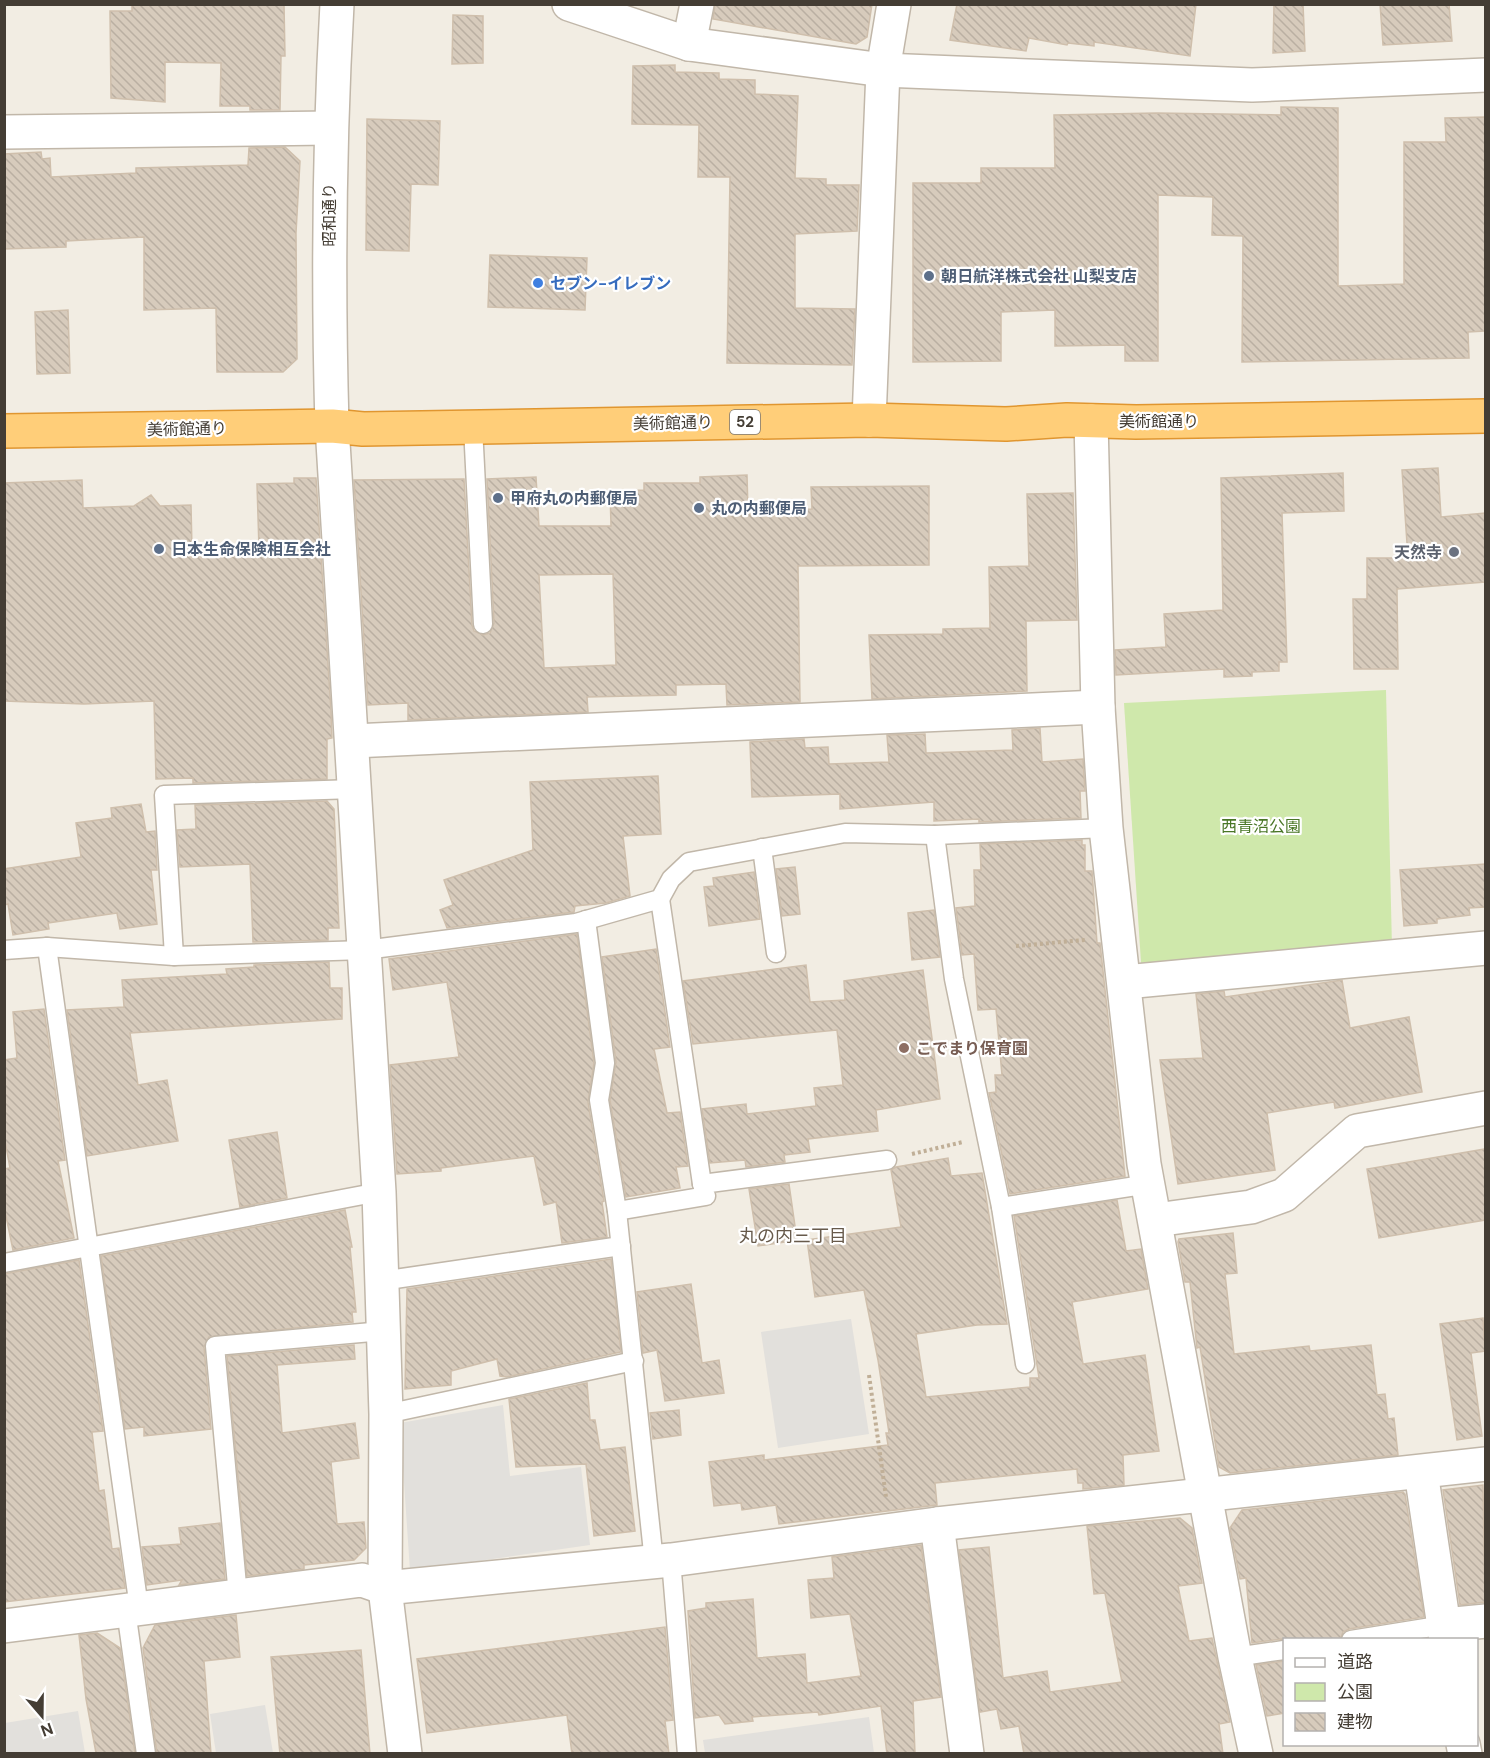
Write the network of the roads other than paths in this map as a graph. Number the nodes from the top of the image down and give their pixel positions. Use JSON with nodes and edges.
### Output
{"nodes":[{"id":1,"x":337,"y":4,"type":"edge"},
{"id":2,"x":569,"y":4,"type":"edge"},
{"id":3,"x":697,"y":4,"type":"edge"},
{"id":4,"x":894,"y":4,"type":"edge"},
{"id":5,"x":689,"y":44,"type":"junction"},
{"id":6,"x":883,"y":70,"type":"junction"},
{"id":7,"x":1485,"y":75,"type":"edge"},
{"id":8,"x":330,"y":128,"type":"junction"},
{"id":9,"x":4,"y":132,"type":"edge"},
{"id":10,"x":1485,"y":416,"type":"edge"},
{"id":11,"x":869,"y":420,"type":"junction"},
{"id":12,"x":1091,"y":421,"type":"junction"},
{"id":13,"x":332,"y":426,"type":"junction"},
{"id":14,"x":473,"y":427,"type":"junction"},
{"id":15,"x":4,"y":431,"type":"edge"},
{"id":16,"x":483,"y":624,"type":"dead end"},
{"id":17,"x":1098,"y":707,"type":"junction"},
{"id":18,"x":353,"y":741,"type":"junction"},
{"id":19,"x":355,"y":789,"type":"junction"},
{"id":20,"x":1106,"y":828,"type":"junction"},
{"id":21,"x":935,"y":835,"type":"junction"},
{"id":22,"x":762,"y":848,"type":"junction"},
{"id":23,"x":660,"y":899,"type":"junction"},
{"id":24,"x":586,"y":920,"type":"junction"},
{"id":25,"x":47,"y":947,"type":"junction"},
{"id":26,"x":1485,"y":948,"type":"edge"},
{"id":27,"x":4,"y":950,"type":"edge"},
{"id":28,"x":365,"y":950,"type":"junction"},
{"id":29,"x":777,"y":953,"type":"dead end"},
{"id":30,"x":174,"y":956,"type":"junction"},
{"id":31,"x":1125,"y":982,"type":"junction"},
{"id":32,"x":1485,"y":1108,"type":"edge"},
{"id":33,"x":887,"y":1160,"type":"road end"},
{"id":34,"x":702,"y":1184,"type":"junction"},
{"id":35,"x":1149,"y":1184,"type":"junction"},
{"id":36,"x":379,"y":1192,"type":"junction"},
{"id":37,"x":1001,"y":1207,"type":"junction"},
{"id":38,"x":617,"y":1211,"type":"junction"},
{"id":39,"x":1156,"y":1220,"type":"junction"},
{"id":40,"x":621,"y":1246,"type":"junction"},
{"id":41,"x":88,"y":1247,"type":"junction"},
{"id":42,"x":4,"y":1263,"type":"edge"},
{"id":43,"x":381,"y":1281,"type":"junction"},
{"id":44,"x":383,"y":1330,"type":"junction"},
{"id":45,"x":634,"y":1361,"type":"junction"},
{"id":46,"x":1025,"y":1364,"type":"dead end"},
{"id":47,"x":386,"y":1414,"type":"junction"},
{"id":48,"x":1485,"y":1464,"type":"edge"},
{"id":49,"x":1421,"y":1472,"type":"junction"},
{"id":50,"x":1204,"y":1495,"type":"junction"},
{"id":51,"x":937,"y":1524,"type":"junction"},
{"id":52,"x":663,"y":1561,"type":"junction"},
{"id":53,"x":385,"y":1588,"type":"junction"},
{"id":54,"x":238,"y":1596,"type":"junction"},
{"id":55,"x":133,"y":1609,"type":"junction"},
{"id":56,"x":1485,"y":1620,"type":"edge"},
{"id":57,"x":4,"y":1626,"type":"edge"},
{"id":58,"x":1445,"y":1632,"type":"edge"},
{"id":59,"x":1374,"y":1638,"type":"edge"},
{"id":60,"x":1283,"y":1650,"type":"edge"},
{"id":61,"x":1235,"y":1657,"type":"junction"},
{"id":62,"x":146,"y":1754,"type":"edge"},
{"id":63,"x":405,"y":1754,"type":"edge"},
{"id":64,"x":687,"y":1754,"type":"edge"},
{"id":65,"x":967,"y":1754,"type":"edge"},
{"id":66,"x":1256,"y":1754,"type":"edge"}],
"edges":[{"from":1,"to":8,"type":"street","name":"昭和通り"},
{"from":2,"to":5,"type":"street"},
{"from":3,"to":5,"type":"street"},
{"from":4,"to":6,"type":"street"},
{"from":5,"to":6,"type":"street"},
{"from":6,"to":7,"type":"street"},
{"from":6,"to":11,"type":"street"},
{"from":8,"to":9,"type":"street"},
{"from":8,"to":13,"type":"street","name":"昭和通り"},
{"from":10,"to":12,"type":"highway","name":"美術館通り","number":"52"},
{"from":11,"to":12,"type":"highway","name":"美術館通り","number":"52"},
{"from":11,"to":14,"type":"highway","name":"美術館通り","number":"52"},
{"from":12,"to":17,"type":"street"},
{"from":13,"to":14,"type":"highway","name":"美術館通り","number":"52"},
{"from":13,"to":15,"type":"highway","name":"美術館通り","number":"52"},
{"from":13,"to":18,"type":"street","name":"昭和通り"},
{"from":14,"to":16,"type":"lane"},
{"from":17,"to":18,"type":"street"},
{"from":17,"to":20,"type":"street"},
{"from":18,"to":19,"type":"street","name":"昭和通り"},
{"from":19,"to":28,"type":"street","name":"昭和通り"},
{"from":19,"to":30,"type":"lane"},
{"from":20,"to":21,"type":"lane"},
{"from":20,"to":31,"type":"street"},
{"from":21,"to":22,"type":"lane"},
{"from":21,"to":37,"type":"lane"},
{"from":22,"to":23,"type":"lane"},
{"from":22,"to":29,"type":"lane"},
{"from":23,"to":24,"type":"lane"},
{"from":23,"to":34,"type":"lane"},
{"from":24,"to":28,"type":"lane"},
{"from":24,"to":38,"type":"lane"},
{"from":25,"to":27,"type":"lane"},
{"from":25,"to":30,"type":"lane"},
{"from":25,"to":41,"type":"lane"},
{"from":26,"to":31,"type":"street"},
{"from":28,"to":30,"type":"lane"},
{"from":28,"to":36,"type":"street","name":"昭和通り"},
{"from":31,"to":35,"type":"street"},
{"from":32,"to":39,"type":"street"},
{"from":33,"to":34,"type":"lane"},
{"from":34,"to":38,"type":"lane"},
{"from":35,"to":37,"type":"lane"},
{"from":35,"to":39,"type":"street"},
{"from":36,"to":41,"type":"lane"},
{"from":36,"to":43,"type":"street","name":"昭和通り"},
{"from":37,"to":46,"type":"lane"},
{"from":38,"to":40,"type":"lane"},
{"from":39,"to":50,"type":"street"},
{"from":40,"to":43,"type":"lane"},
{"from":40,"to":45,"type":"lane"},
{"from":41,"to":42,"type":"lane"},
{"from":41,"to":55,"type":"lane"},
{"from":43,"to":44,"type":"street","name":"昭和通り"},
{"from":44,"to":47,"type":"street","name":"昭和通り"},
{"from":44,"to":54,"type":"lane"},
{"from":45,"to":47,"type":"lane"},
{"from":45,"to":52,"type":"lane"},
{"from":47,"to":53,"type":"street","name":"昭和通り"},
{"from":48,"to":49,"type":"street"},
{"from":49,"to":50,"type":"street"},
{"from":49,"to":58,"type":"street"},
{"from":50,"to":51,"type":"street"},
{"from":50,"to":61,"type":"street"},
{"from":51,"to":52,"type":"street"},
{"from":51,"to":65,"type":"street"},
{"from":52,"to":53,"type":"street"},
{"from":52,"to":64,"type":"lane"},
{"from":53,"to":54,"type":"street"},
{"from":53,"to":63,"type":"street","name":"昭和通り"},
{"from":54,"to":55,"type":"street"},
{"from":55,"to":57,"type":"street"},
{"from":55,"to":62,"type":"lane"},
{"from":56,"to":58,"type":"street"},
{"from":58,"to":59,"type":"lane"},
{"from":60,"to":61,"type":"lane"},
{"from":61,"to":66,"type":"street"}]}
